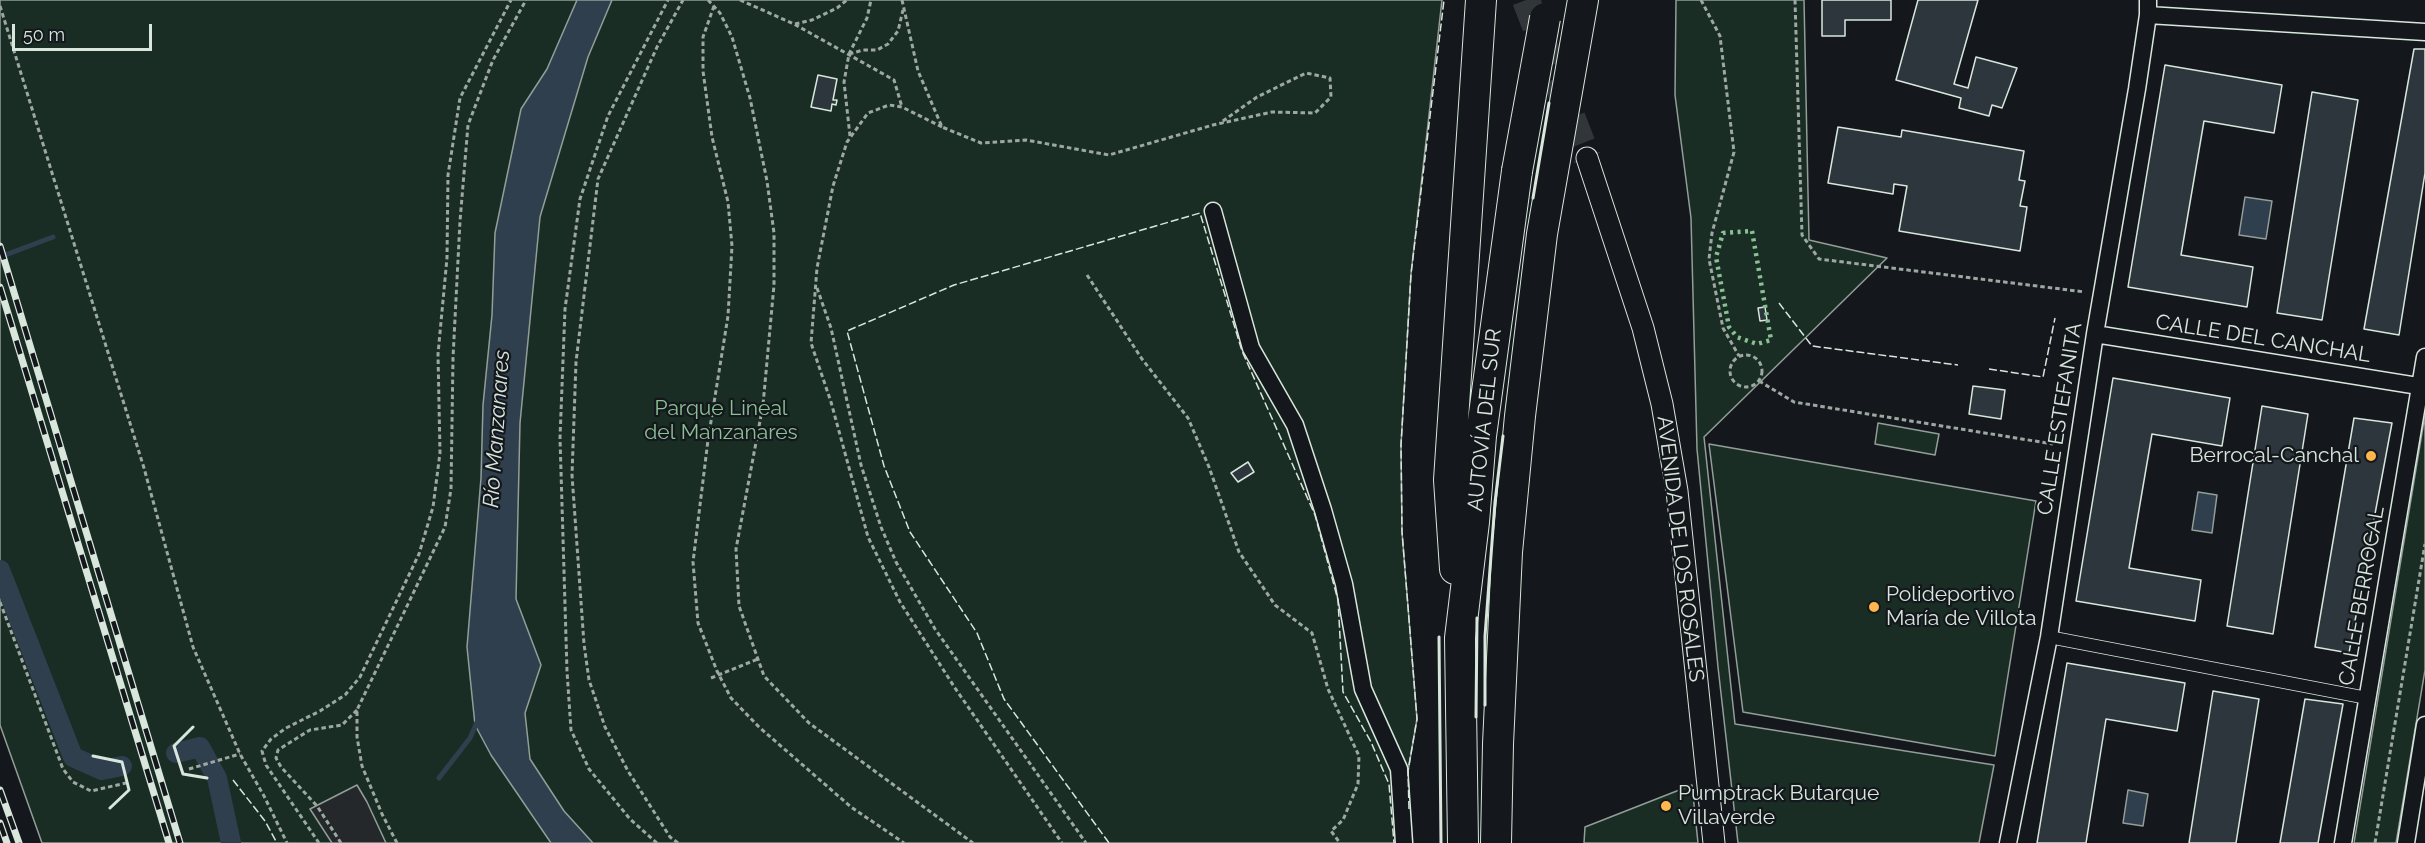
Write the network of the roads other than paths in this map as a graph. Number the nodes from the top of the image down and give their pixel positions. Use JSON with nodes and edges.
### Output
{"nodes":[{"id":1,"x":1481,"y":0,"type":"edge"},
{"id":2,"x":1583,"y":0,"type":"edge"},
{"id":3,"x":2148,"y":7,"type":"edge"},
{"id":4,"x":1547,"y":9,"type":"edge"},
{"id":5,"x":2425,"y":33,"type":"edge"},
{"id":6,"x":1587,"y":158,"type":"tunnel mouth"},
{"id":7,"x":1213,"y":211,"type":"dead end"},
{"id":8,"x":2095,"y":333,"type":"junction"},
{"id":9,"x":2425,"y":357,"type":"edge"},
{"id":10,"x":2423,"y":386,"type":"edge"},
{"id":11,"x":2049,"y":637,"type":"junction"},
{"id":12,"x":1460,"y":638,"type":"junction"},
{"id":13,"x":2367,"y":698,"type":"junction"},
{"id":14,"x":2425,"y":725,"type":"edge"},
{"id":15,"x":1404,"y":843,"type":"edge"},
{"id":16,"x":1463,"y":843,"type":"edge"},
{"id":17,"x":1496,"y":843,"type":"edge"},
{"id":18,"x":1714,"y":843,"type":"edge"},
{"id":19,"x":2008,"y":843,"type":"edge"},
{"id":20,"x":2343,"y":843,"type":"edge"},
{"id":21,"x":2406,"y":843,"type":"edge"}],
"edges":[{"from":1,"to":12,"type":"highway"},
{"from":2,"to":17,"type":"highway","name":"AUTOVÍA DEL SUR"},
{"from":3,"to":5,"type":"street"},
{"from":3,"to":8,"type":"street","name":"CALLE ESTEFANITA"},
{"from":4,"to":12,"type":"highway","name":"AUTOVÍA DEL SUR","bridge":true},
{"from":6,"to":18,"type":"street","name":"AVENIDA DE LOS ROSALES"},
{"from":7,"to":15,"type":"street"},
{"from":8,"to":10,"type":"street","name":"CALLE DEL CANCHAL"},
{"from":8,"to":11,"type":"street","name":"CALLE ESTEFANITA"},
{"from":9,"to":10,"type":"street","name":"CALLE BERROCAL"},
{"from":10,"to":13,"type":"street","name":"CALLE BERROCAL"},
{"from":11,"to":13,"type":"street"},
{"from":11,"to":19,"type":"street","name":"CALLE ESTEFANITA"},
{"from":12,"to":16,"type":"highway","name":"AUTOVÍA DEL SUR"},
{"from":13,"to":20,"type":"street","name":"CALLE BERROCAL"},
{"from":14,"to":21,"type":"street"}]}
